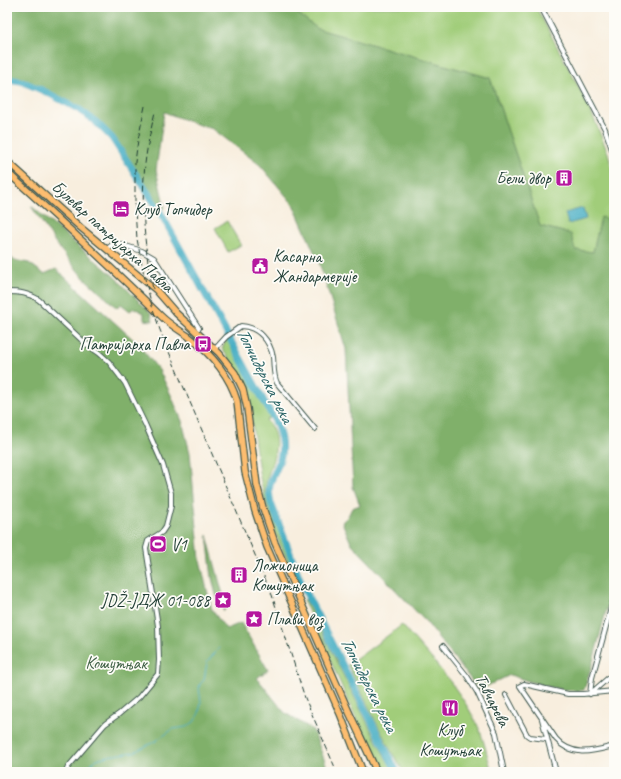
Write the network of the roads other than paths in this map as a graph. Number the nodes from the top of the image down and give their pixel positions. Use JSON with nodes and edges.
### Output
{"nodes":[{"id":1,"x":541,"y":7,"type":"edge"},
{"id":2,"x":612,"y":140,"type":"edge"},
{"id":3,"x":614,"y":155,"type":"edge"},
{"id":4,"x":7,"y":161,"type":"edge"},
{"id":5,"x":7,"y":172,"type":"edge"},
{"id":6,"x":106,"y":249,"type":"junction"},
{"id":7,"x":7,"y":292,"type":"edge"},
{"id":8,"x":199,"y":328,"type":"dead end"},
{"id":9,"x":215,"y":349,"type":"junction"},
{"id":10,"x":315,"y":429,"type":"dead end"},
{"id":11,"x":614,"y":600,"type":"edge"},
{"id":12,"x":443,"y":646,"type":"dead end"},
{"id":13,"x":614,"y":673,"type":"edge"},
{"id":14,"x":614,"y":691,"type":"edge"},
{"id":15,"x":590,"y":694,"type":"junction"},
{"id":16,"x":506,"y":695,"type":"dead end"},
{"id":17,"x":540,"y":715,"type":"junction"},
{"id":18,"x":546,"y":739,"type":"junction"},
{"id":19,"x":614,"y":746,"type":"edge"},
{"id":20,"x":66,"y":772,"type":"edge"},
{"id":21,"x":363,"y":772,"type":"edge"},
{"id":22,"x":377,"y":772,"type":"edge"},
{"id":23,"x":504,"y":772,"type":"edge"},
{"id":24,"x":556,"y":772,"type":"edge"}],
"edges":[{"from":1,"to":2,"type":"street"},
{"from":2,"to":3,"type":"street"},
{"from":4,"to":6,"type":"main road","name":"Булевар патријарха Павла"},
{"from":5,"to":21,"type":"main road","name":"Булевар патријарха Павла"},
{"from":6,"to":8,"type":"street"},
{"from":6,"to":9,"type":"main road","name":"Булевар патријарха Павла"},
{"from":7,"to":20,"type":"street"},
{"from":9,"to":10,"type":"street"},
{"from":9,"to":22,"type":"main road","name":"Булевар патријарха Павла"},
{"from":11,"to":15,"type":"street"},
{"from":12,"to":23,"type":"street","name":"Тавчарева"},
{"from":13,"to":15,"type":"street"},
{"from":14,"to":15,"type":"street"},
{"from":15,"to":17,"type":"street"},
{"from":16,"to":18,"type":"street"},
{"from":17,"to":18,"type":"street"},
{"from":17,"to":19,"type":"street"},
{"from":18,"to":24,"type":"street"}]}
